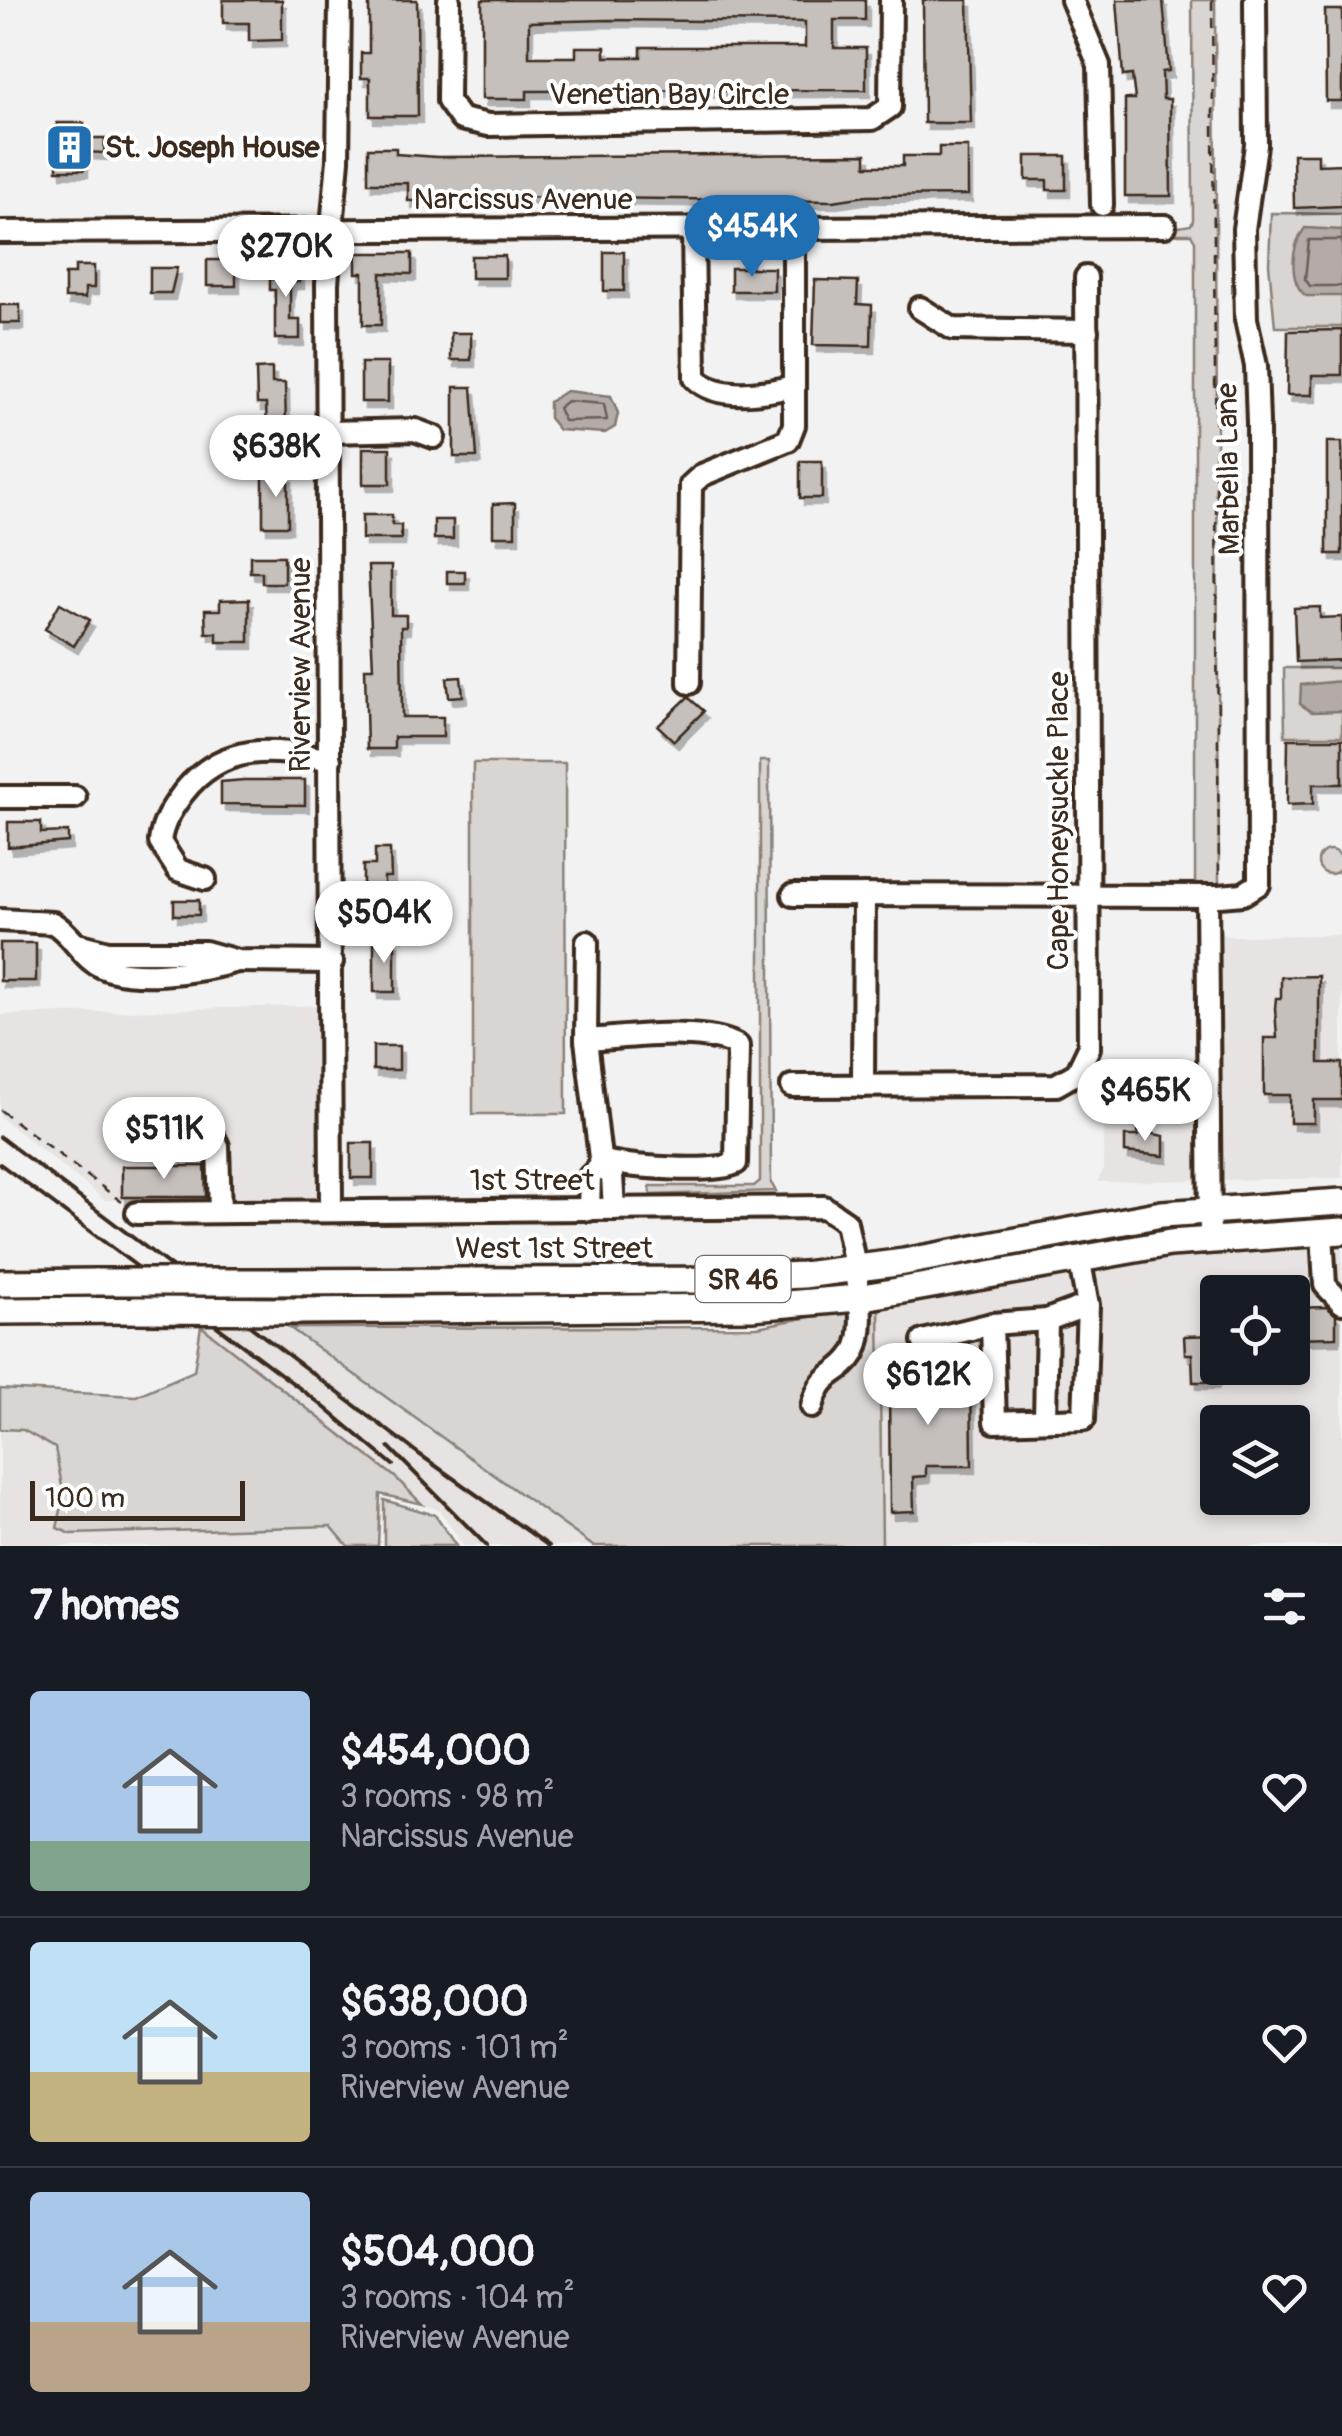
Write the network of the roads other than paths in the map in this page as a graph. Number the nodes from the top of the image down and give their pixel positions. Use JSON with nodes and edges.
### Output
{"nodes":[{"id":1,"x":340,"y":0,"type":"edge"},
{"id":2,"x":449,"y":0,"type":"edge"},
{"id":3,"x":892,"y":0,"type":"edge"},
{"id":4,"x":1072,"y":0,"type":"edge"},
{"id":5,"x":1255,"y":0,"type":"edge"},
{"id":6,"x":1102,"y":205,"type":"dead end"},
{"id":7,"x":1166,"y":226,"type":"dead end"},
{"id":8,"x":692,"y":228,"type":"junction"},
{"id":9,"x":794,"y":228,"type":"junction"},
{"id":10,"x":332,"y":230,"type":"junction"},
{"id":11,"x":0,"y":232,"type":"edge"},
{"id":12,"x":1086,"y":277,"type":"dead end"},
{"id":13,"x":920,"y":308,"type":"dead end"},
{"id":14,"x":1087,"y":331,"type":"junction"},
{"id":15,"x":794,"y":386,"type":"junction"},
{"id":16,"x":328,"y":432,"type":"junction"},
{"id":17,"x":434,"y":437,"type":"dead end"},
{"id":18,"x":689,"y":682,"type":"dead end"},
{"id":19,"x":330,"y":760,"type":"junction"},
{"id":20,"x":75,"y":796,"type":"dead end"},
{"id":21,"x":0,"y":797,"type":"edge"},
{"id":22,"x":205,"y":879,"type":"dead end"},
{"id":23,"x":794,"y":894,"type":"dead end"},
{"id":24,"x":864,"y":895,"type":"junction"},
{"id":25,"x":1213,"y":896,"type":"junction"},
{"id":26,"x":1087,"y":897,"type":"junction"},
{"id":27,"x":0,"y":920,"type":"edge"},
{"id":28,"x":587,"y":942,"type":"dead end"},
{"id":29,"x":332,"y":962,"type":"junction"},
{"id":30,"x":586,"y":1040,"type":"junction"},
{"id":31,"x":792,"y":1086,"type":"dead end"},
{"id":32,"x":863,"y":1086,"type":"junction"},
{"id":33,"x":203,"y":1116,"type":"dead end"},
{"id":34,"x":601,"y":1162,"type":"junction"},
{"id":35,"x":1342,"y":1202,"type":"edge"},
{"id":36,"x":1209,"y":1209,"type":"junction"},
{"id":37,"x":589,"y":1210,"type":"junction"},
{"id":38,"x":614,"y":1210,"type":"junction"},
{"id":39,"x":331,"y":1211,"type":"junction"},
{"id":40,"x":220,"y":1212,"type":"junction"},
{"id":41,"x":137,"y":1213,"type":"road end"},
{"id":42,"x":1332,"y":1232,"type":"edge"},
{"id":43,"x":1210,"y":1238,"type":"junction"},
{"id":44,"x":1079,"y":1256,"type":"junction"},
{"id":45,"x":855,"y":1270,"type":"junction"},
{"id":46,"x":0,"y":1283,"type":"edge"},
{"id":47,"x":858,"y":1298,"type":"junction"},
{"id":48,"x":1342,"y":1303,"type":"edge"},
{"id":49,"x":1088,"y":1304,"type":"junction"},
{"id":50,"x":0,"y":1311,"type":"edge"},
{"id":51,"x":1047,"y":1320,"type":"junction"},
{"id":52,"x":992,"y":1324,"type":"junction"},
{"id":53,"x":923,"y":1340,"type":"dead end"},
{"id":54,"x":812,"y":1407,"type":"dead end"},
{"id":55,"x":1045,"y":1420,"type":"junction"}],
"edges":[{"from":1,"to":10,"type":"street","name":"Riverview Avenue"},
{"from":2,"to":3,"type":"street","name":"Venetian Bay Circle"},
{"from":4,"to":6,"type":"street"},
{"from":5,"to":25,"type":"street","name":"Marbella Lane"},
{"from":7,"to":9,"type":"street","name":"Narcissus Avenue"},
{"from":8,"to":9,"type":"street","name":"Narcissus Avenue"},
{"from":8,"to":10,"type":"street","name":"Narcissus Avenue"},
{"from":8,"to":15,"type":"street"},
{"from":9,"to":15,"type":"street"},
{"from":10,"to":11,"type":"street","name":"Narcissus Avenue"},
{"from":10,"to":16,"type":"street","name":"Riverview Avenue"},
{"from":12,"to":14,"type":"street","name":"Cape Honeysuckle Place"},
{"from":13,"to":14,"type":"street"},
{"from":14,"to":26,"type":"street","name":"Cape Honeysuckle Place"},
{"from":15,"to":18,"type":"street"},
{"from":16,"to":17,"type":"street"},
{"from":16,"to":19,"type":"street","name":"Riverview Avenue"},
{"from":19,"to":22,"type":"street"},
{"from":19,"to":29,"type":"street","name":"Riverview Avenue"},
{"from":20,"to":21,"type":"street"},
{"from":23,"to":24,"type":"street"},
{"from":24,"to":26,"type":"street"},
{"from":24,"to":32,"type":"street"},
{"from":25,"to":26,"type":"street"},
{"from":25,"to":36,"type":"street"},
{"from":26,"to":32,"type":"street","name":"Cape Honeysuckle Place"},
{"from":27,"to":29,"type":"street"},
{"from":28,"to":30,"type":"street"},
{"from":29,"to":39,"type":"street","name":"Riverview Avenue"},
{"from":30,"to":34,"type":"street"},
{"from":30,"to":34,"type":"street"},
{"from":31,"to":32,"type":"street","name":"Cape Honeysuckle Place"},
{"from":33,"to":40,"type":"street"},
{"from":34,"to":37,"type":"street"},
{"from":34,"to":38,"type":"street"},
{"from":35,"to":36,"type":"main road","name":"West 1st Street","number":"SR 46"},
{"from":36,"to":43,"type":"street"},
{"from":36,"to":45,"type":"main road","name":"West 1st Street","number":"SR 46"},
{"from":37,"to":38,"type":"street","name":"1st Street"},
{"from":37,"to":39,"type":"street","name":"1st Street"},
{"from":38,"to":45,"type":"street","name":"1st Street"},
{"from":39,"to":40,"type":"street","name":"1st Street"},
{"from":40,"to":41,"type":"street","name":"1st Street"},
{"from":42,"to":43,"type":"main road","name":"West 1st Street","number":"SR 46"},
{"from":42,"to":48,"type":"street"},
{"from":43,"to":44,"type":"main road","name":"West 1st Street","number":"SR 46"},
{"from":44,"to":47,"type":"main road","name":"West 1st Street","number":"SR 46"},
{"from":44,"to":49,"type":"street"},
{"from":45,"to":46,"type":"main road","name":"West 1st Street","number":"SR 46","bridge":true},
{"from":45,"to":47,"type":"street","name":"1st Street"},
{"from":47,"to":50,"type":"main road","name":"West 1st Street","number":"SR 46","bridge":true},
{"from":47,"to":54,"type":"street","name":"1st Street"},
{"from":49,"to":51,"type":"street"},
{"from":49,"to":55,"type":"street"},
{"from":51,"to":52,"type":"street"},
{"from":51,"to":55,"type":"street"},
{"from":52,"to":53,"type":"street"},
{"from":52,"to":55,"type":"street"}]}
